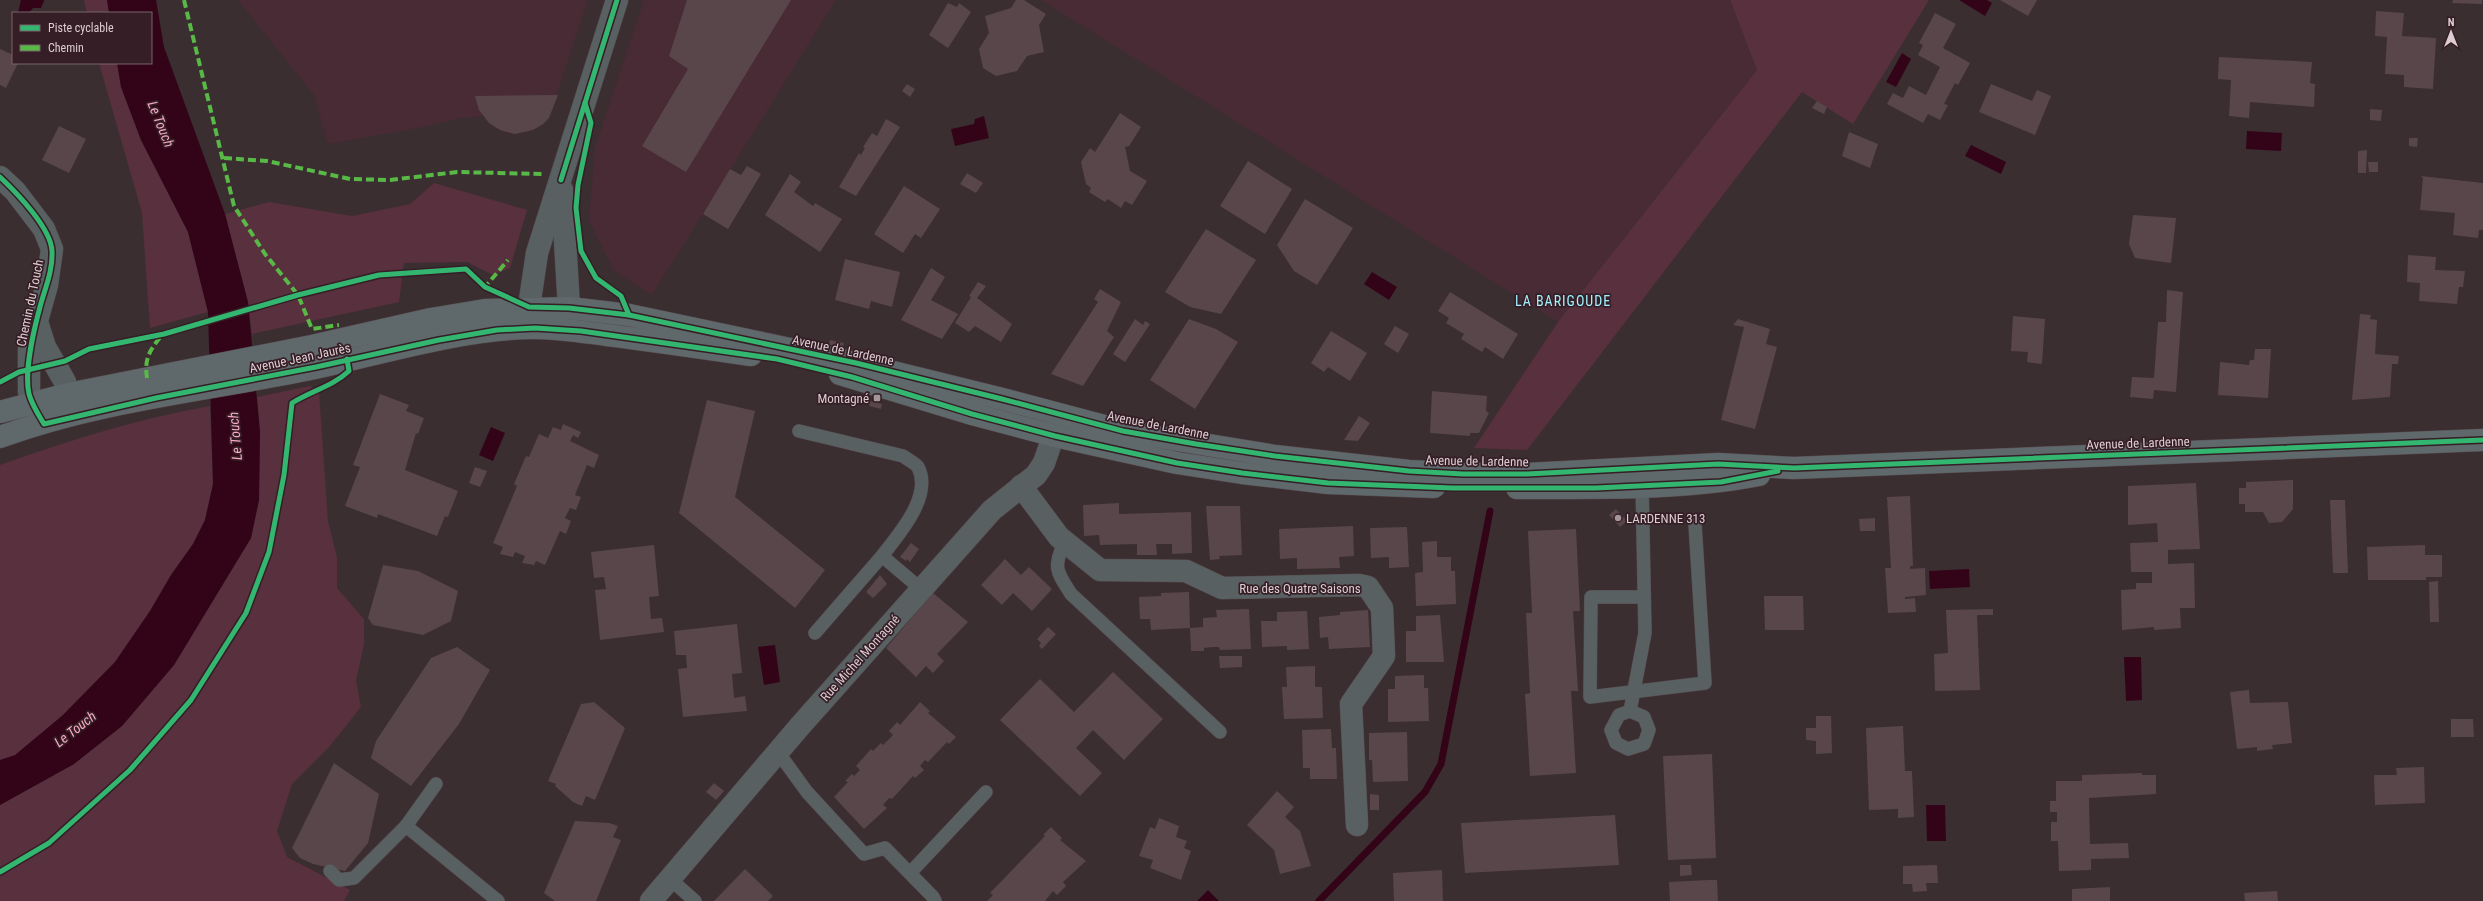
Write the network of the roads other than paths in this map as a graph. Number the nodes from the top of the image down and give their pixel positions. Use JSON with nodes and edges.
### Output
{"nodes":[{"id":1,"x":617,"y":0,"type":"edge"},
{"id":2,"x":0,"y":177,"type":"edge"},
{"id":3,"x":561,"y":180,"type":"junction"},
{"id":4,"x":569,"y":308,"type":"junction"},
{"id":5,"x":532,"y":317,"type":"junction"},
{"id":6,"x":37,"y":322,"type":"junction"},
{"id":7,"x":562,"y":329,"type":"junction"},
{"id":8,"x":68,"y":394,"type":"junction"},
{"id":9,"x":32,"y":403,"type":"junction"},
{"id":10,"x":0,"y":412,"type":"edge"},
{"id":11,"x":68,"y":417,"type":"junction"},
{"id":12,"x":44,"y":424,"type":"junction"},
{"id":13,"x":1058,"y":426,"type":"junction"},
{"id":14,"x":799,"y":431,"type":"dead end"},
{"id":15,"x":0,"y":437,"type":"edge"},
{"id":16,"x":2483,"y":440,"type":"edge"},
{"id":17,"x":1643,"y":477,"type":"junction"},
{"id":18,"x":1021,"y":486,"type":"junction"},
{"id":19,"x":1695,"y":524,"type":"dead end"},
{"id":20,"x":1065,"y":542,"type":"junction"},
{"id":21,"x":882,"y":556,"type":"junction"},
{"id":22,"x":921,"y":589,"type":"junction"},
{"id":23,"x":1644,"y":597,"type":"junction"},
{"id":24,"x":815,"y":633,"type":"dead end"},
{"id":25,"x":1633,"y":692,"type":"junction"},
{"id":26,"x":1630,"y":711,"type":"dead end"},
{"id":27,"x":1220,"y":732,"type":"dead end"},
{"id":28,"x":778,"y":752,"type":"junction"},
{"id":29,"x":436,"y":784,"type":"dead end"},
{"id":30,"x":986,"y":792,"type":"dead end"},
{"id":31,"x":1357,"y":825,"type":"dead end"},
{"id":32,"x":406,"y":826,"type":"junction"},
{"id":33,"x":330,"y":871,"type":"dead end"},
{"id":34,"x":910,"y":873,"type":"junction"},
{"id":35,"x":670,"y":879,"type":"junction"},
{"id":36,"x":498,"y":901,"type":"edge"},
{"id":37,"x":651,"y":901,"type":"edge"},
{"id":38,"x":695,"y":901,"type":"edge"},
{"id":39,"x":935,"y":901,"type":"edge"}],
"edges":[{"from":1,"to":3,"type":"street"},
{"from":2,"to":6,"type":"street","name":"Chemin du Touch"},
{"from":3,"to":4,"type":"street"},
{"from":3,"to":5,"type":"street"},
{"from":4,"to":5,"type":"main road","name":"Avenue de Lardenne"},
{"from":4,"to":7,"type":"street"},
{"from":4,"to":13,"type":"main road","name":"Avenue de Lardenne"},
{"from":5,"to":7,"type":"main road","name":"Avenue Jean Jaurès"},
{"from":5,"to":8,"type":"main road","name":"Avenue Jean Jaurès"},
{"from":5,"to":11,"type":"main road","name":"Avenue Jean Jaurès"},
{"from":6,"to":8,"type":"street","name":"Chemin du Touch"},
{"from":6,"to":9,"type":"street","name":"Chemin du Touch"},
{"from":7,"to":13,"type":"main road","name":"Avenue de Lardenne"},
{"from":8,"to":9,"type":"main road","name":"Avenue Jean Jaurès"},
{"from":8,"to":11,"type":"street","name":"Chemin du Touch"},
{"from":9,"to":10,"type":"main road","name":"Avenue Jean Jaurès"},
{"from":9,"to":12,"type":"street","name":"Chemin du Touch"},
{"from":11,"to":12,"type":"main road","name":"Avenue Jean Jaurès"},
{"from":12,"to":15,"type":"main road","name":"Avenue Jean Jaurès"},
{"from":13,"to":17,"type":"main road","name":"Avenue de Lardenne"},
{"from":13,"to":18,"type":"street","name":"Rue Michel Montagné"},
{"from":14,"to":21,"type":"lane"},
{"from":16,"to":17,"type":"main road","name":"Avenue de Lardenne"},
{"from":17,"to":23,"type":"lane"},
{"from":18,"to":20,"type":"street","name":"Rue des Quatre Saisons"},
{"from":18,"to":22,"type":"street","name":"Rue Michel Montagné"},
{"from":19,"to":25,"type":"lane"},
{"from":20,"to":27,"type":"lane"},
{"from":20,"to":31,"type":"street","name":"Rue des Quatre Saisons"},
{"from":21,"to":22,"type":"lane"},
{"from":21,"to":24,"type":"lane"},
{"from":22,"to":28,"type":"street","name":"Rue Michel Montagné"},
{"from":23,"to":25,"type":"lane"},
{"from":23,"to":25,"type":"lane"},
{"from":25,"to":26,"type":"lane"},
{"from":28,"to":34,"type":"lane"},
{"from":28,"to":35,"type":"street","name":"Rue Michel Montagné"},
{"from":29,"to":32,"type":"lane"},
{"from":30,"to":34,"type":"lane"},
{"from":32,"to":33,"type":"lane"},
{"from":32,"to":36,"type":"lane"},
{"from":34,"to":39,"type":"lane"},
{"from":35,"to":37,"type":"street","name":"Rue Michel Montagné"},
{"from":35,"to":38,"type":"lane"}]}
